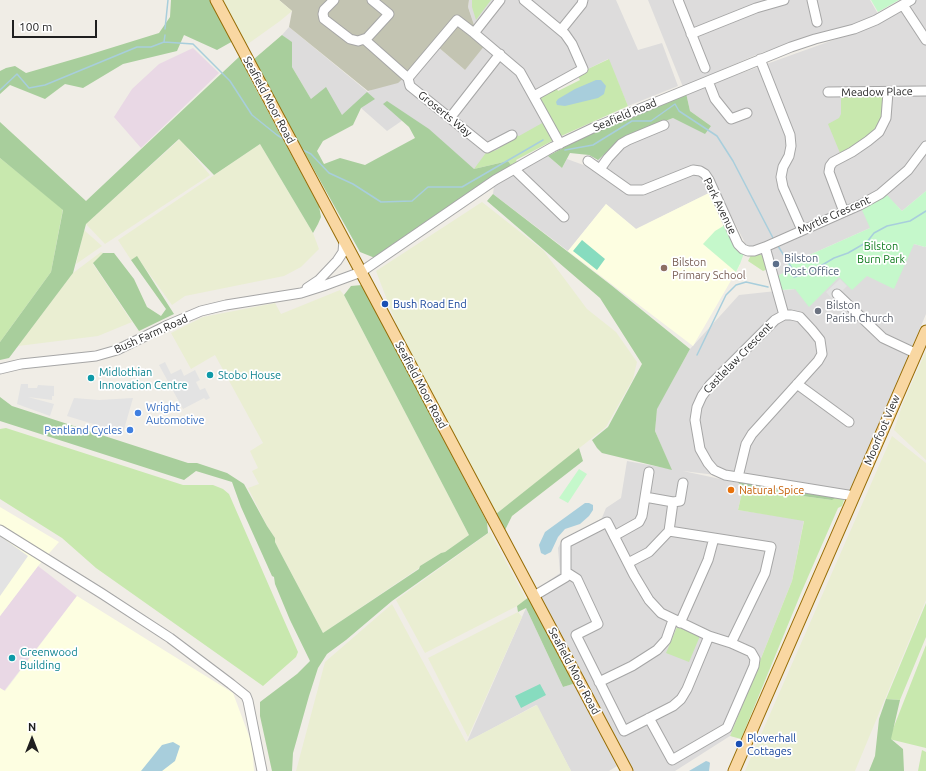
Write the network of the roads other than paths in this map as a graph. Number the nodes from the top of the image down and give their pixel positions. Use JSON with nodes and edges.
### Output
{"nodes":[{"id":1,"x":216,"y":0,"type":"edge"},
{"id":2,"x":334,"y":0,"type":"edge"},
{"id":3,"x":372,"y":0,"type":"edge"},
{"id":4,"x":500,"y":0,"type":"edge"},
{"id":5,"x":524,"y":0,"type":"edge"},
{"id":6,"x":583,"y":0,"type":"edge"},
{"id":7,"x":678,"y":0,"type":"edge"},
{"id":8,"x":784,"y":0,"type":"edge"},
{"id":9,"x":812,"y":0,"type":"edge"},
{"id":10,"x":907,"y":2,"type":"edge"},
{"id":11,"x":817,"y":22,"type":"dead end"},
{"id":12,"x":561,"y":30,"type":"junction"},
{"id":13,"x":474,"y":33,"type":"junction"},
{"id":14,"x":691,"y":34,"type":"junction"},
{"id":15,"x":364,"y":39,"type":"junction"},
{"id":16,"x":926,"y":40,"type":"edge"},
{"id":17,"x":500,"y":54,"type":"junction"},
{"id":18,"x":760,"y":59,"type":"junction"},
{"id":19,"x":705,"y":68,"type":"dead end"},
{"id":20,"x":408,"y":78,"type":"junction"},
{"id":21,"x":708,"y":80,"type":"junction"},
{"id":22,"x":926,"y":91,"type":"edge"},
{"id":23,"x":888,"y":92,"type":"junction"},
{"id":24,"x":828,"y":93,"type":"dead end"},
{"id":25,"x":534,"y":96,"type":"junction"},
{"id":26,"x":747,"y":112,"type":"dead end"},
{"id":27,"x":450,"y":118,"type":"junction"},
{"id":28,"x":732,"y":119,"type":"junction"},
{"id":29,"x":723,"y":124,"type":"dead end"},
{"id":30,"x":664,"y":125,"type":"dead end"},
{"id":31,"x":512,"y":135,"type":"dead end"},
{"id":32,"x":560,"y":144,"type":"junction"},
{"id":33,"x":926,"y":146,"type":"edge"},
{"id":34,"x":588,"y":161,"type":"dead end"},
{"id":35,"x":514,"y":169,"type":"junction"},
{"id":36,"x":600,"y":169,"type":"junction"},
{"id":37,"x":844,"y":212,"type":"junction"},
{"id":38,"x":564,"y":216,"type":"dead end"},
{"id":39,"x":802,"y":230,"type":"junction"},
{"id":40,"x":344,"y":240,"type":"junction"},
{"id":41,"x":765,"y":247,"type":"junction"},
{"id":42,"x":748,"y":251,"type":"joint"},
{"id":43,"x":361,"y":272,"type":"junction"},
{"id":44,"x":301,"y":292,"type":"junction"},
{"id":45,"x":837,"y":294,"type":"dead end"},
{"id":46,"x":784,"y":315,"type":"junction"},
{"id":47,"x":926,"y":331,"type":"edge"},
{"id":48,"x":915,"y":353,"type":"junction"},
{"id":49,"x":0,"y":369,"type":"edge"},
{"id":50,"x":797,"y":384,"type":"junction"},
{"id":51,"x":849,"y":422,"type":"dead end"},
{"id":52,"x":649,"y":472,"type":"dead end"},
{"id":53,"x":738,"y":477,"type":"junction"},
{"id":54,"x":684,"y":483,"type":"dead end"},
{"id":55,"x":854,"y":496,"type":"junction"},
{"id":56,"x":645,"y":497,"type":"junction"},
{"id":57,"x":673,"y":502,"type":"junction"},
{"id":58,"x":0,"y":530,"type":"edge"},
{"id":59,"x":669,"y":531,"type":"junction"},
{"id":60,"x":614,"y":536,"type":"junction"},
{"id":61,"x":714,"y":538,"type":"junction"},
{"id":62,"x":628,"y":563,"type":"junction"},
{"id":63,"x":566,"y":572,"type":"junction"},
{"id":64,"x":534,"y":596,"type":"junction"},
{"id":65,"x":677,"y":621,"type":"junction"},
{"id":66,"x":709,"y":636,"type":"junction"},
{"id":67,"x":731,"y":643,"type":"junction"},
{"id":68,"x":599,"y":682,"type":"junction"},
{"id":69,"x":649,"y":718,"type":"junction"},
{"id":70,"x":262,"y":771,"type":"edge"},
{"id":71,"x":627,"y":771,"type":"edge"},
{"id":72,"x":734,"y":771,"type":"edge"}],
"edges":[{"from":1,"to":40,"type":"main road","name":"Seafield Moor Road"},
{"from":2,"to":15,"type":"street"},
{"from":3,"to":15,"type":"street"},
{"from":4,"to":13,"type":"street"},
{"from":5,"to":12,"type":"street"},
{"from":6,"to":12,"type":"street"},
{"from":7,"to":14,"type":"street"},
{"from":8,"to":14,"type":"street"},
{"from":9,"to":11,"type":"street"},
{"from":10,"to":16,"type":"street"},
{"from":10,"to":18,"type":"street","name":"Seafield Road"},
{"from":12,"to":25,"type":"street"},
{"from":13,"to":17,"type":"street"},
{"from":13,"to":20,"type":"street"},
{"from":14,"to":19,"type":"street"},
{"from":15,"to":20,"type":"street","name":"Groserts Way"},
{"from":17,"to":25,"type":"street"},
{"from":17,"to":27,"type":"street"},
{"from":18,"to":21,"type":"street","name":"Seafield Road"},
{"from":18,"to":39,"type":"street"},
{"from":20,"to":27,"type":"street","name":"Groserts Way"},
{"from":21,"to":28,"type":"street"},
{"from":21,"to":32,"type":"street","name":"Seafield Road"},
{"from":22,"to":23,"type":"street","name":"Meadow Place"},
{"from":23,"to":24,"type":"street","name":"Meadow Place"},
{"from":23,"to":37,"type":"street"},
{"from":25,"to":32,"type":"street"},
{"from":26,"to":28,"type":"street"},
{"from":27,"to":31,"type":"street","name":"Groserts Way"},
{"from":28,"to":29,"type":"street"},
{"from":30,"to":36,"type":"street"},
{"from":32,"to":35,"type":"street","name":"Seafield Road"},
{"from":33,"to":37,"type":"street","name":"Myrtle Crescent"},
{"from":34,"to":36,"type":"street","name":"Park Avenue"},
{"from":35,"to":38,"type":"street"},
{"from":35,"to":43,"type":"street","name":"Seafield Road"},
{"from":36,"to":42,"type":"street","name":"Park Avenue"},
{"from":37,"to":39,"type":"street","name":"Myrtle Crescent"},
{"from":39,"to":41,"type":"street","name":"Myrtle Crescent"},
{"from":40,"to":43,"type":"main road","name":"Seafield Moor Road"},
{"from":40,"to":44,"type":"street","name":"Bush Farm Road"},
{"from":41,"to":42,"type":"street","name":"Myrtle Crescent"},
{"from":41,"to":46,"type":"street"},
{"from":43,"to":44,"type":"street","name":"Bush Farm Road"},
{"from":43,"to":64,"type":"main road","name":"Seafield Moor Road"},
{"from":44,"to":49,"type":"street","name":"Bush Farm Road"},
{"from":45,"to":48,"type":"street"},
{"from":46,"to":50,"type":"street","name":"Castlelaw Crescent"},
{"from":46,"to":53,"type":"street","name":"Castlelaw Crescent"},
{"from":47,"to":48,"type":"main road","name":"Moorfoot View"},
{"from":48,"to":55,"type":"main road","name":"Moorfoot View"},
{"from":50,"to":51,"type":"street"},
{"from":50,"to":53,"type":"street","name":"Castlelaw Crescent"},
{"from":52,"to":56,"type":"street"},
{"from":53,"to":55,"type":"street","name":"Castlelaw Crescent"},
{"from":54,"to":57,"type":"street"},
{"from":55,"to":72,"type":"main road","name":"Moorfoot View"},
{"from":56,"to":57,"type":"street"},
{"from":56,"to":60,"type":"street"},
{"from":57,"to":59,"type":"street"},
{"from":58,"to":70,"type":"street"},
{"from":59,"to":61,"type":"street"},
{"from":59,"to":62,"type":"street"},
{"from":60,"to":62,"type":"street"},
{"from":60,"to":63,"type":"street"},
{"from":61,"to":65,"type":"street"},
{"from":61,"to":67,"type":"street"},
{"from":62,"to":65,"type":"street"},
{"from":63,"to":64,"type":"street"},
{"from":63,"to":68,"type":"street"},
{"from":64,"to":71,"type":"main road","name":"Seafield Moor Road"},
{"from":65,"to":66,"type":"street"},
{"from":65,"to":68,"type":"street"},
{"from":66,"to":67,"type":"street"},
{"from":66,"to":69,"type":"street"},
{"from":67,"to":69,"type":"street"},
{"from":68,"to":69,"type":"street"}]}
